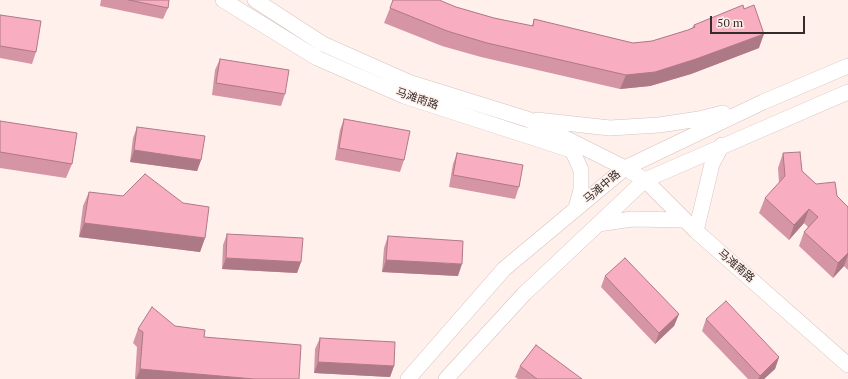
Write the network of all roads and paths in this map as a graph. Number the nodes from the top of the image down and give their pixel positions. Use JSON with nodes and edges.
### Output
{"nodes":[{"id":1,"x":223,"y":0,"type":"edge"},
{"id":2,"x":256,"y":0,"type":"edge"},
{"id":3,"x":848,"y":66,"type":"edge"},
{"id":4,"x":848,"y":92,"type":"edge"},
{"id":5,"x":763,"y":102,"type":"junction"},
{"id":6,"x":527,"y":119,"type":"junction"},
{"id":7,"x":722,"y":146,"type":"junction"},
{"id":8,"x":572,"y":150,"type":"junction"},
{"id":9,"x":625,"y":168,"type":"junction"},
{"id":10,"x":645,"y":180,"type":"junction"},
{"id":11,"x":576,"y":208,"type":"junction"},
{"id":12,"x":685,"y":220,"type":"junction"},
{"id":13,"x":598,"y":224,"type":"junction"},
{"id":14,"x":696,"y":231,"type":"junction"},
{"id":15,"x":848,"y":365,"type":"edge"},
{"id":16,"x":408,"y":379,"type":"edge"},
{"id":17,"x":446,"y":379,"type":"edge"}],
"edges":[{"from":1,"to":8,"type":"main road","name":"马滩南路"},
{"from":2,"to":6,"type":"main road","name":"马滩南路"},
{"from":3,"to":5,"type":"main road","name":"马滩中路"},
{"from":4,"to":7,"type":"main road","name":"马滩中路"},
{"from":5,"to":6,"type":"main road"},
{"from":5,"to":9,"type":"main road","name":"马滩中路"},
{"from":6,"to":9,"type":"main road","name":"马滩南路"},
{"from":7,"to":10,"type":"main road","name":"马滩中路"},
{"from":7,"to":14,"type":"main road"},
{"from":8,"to":9,"type":"main road","name":"马滩南路"},
{"from":8,"to":11,"type":"main road"},
{"from":9,"to":10,"type":"main road","name":"马滩南路"},
{"from":9,"to":11,"type":"main road","name":"马滩中路"},
{"from":10,"to":12,"type":"main road","name":"马滩南路"},
{"from":10,"to":13,"type":"main road","name":"马滩中路"},
{"from":11,"to":16,"type":"main road","name":"马滩中路"},
{"from":12,"to":13,"type":"main road"},
{"from":12,"to":14,"type":"main road","name":"马滩南路"},
{"from":13,"to":17,"type":"main road","name":"马滩中路"},
{"from":14,"to":15,"type":"main road","name":"马滩南路"}]}
